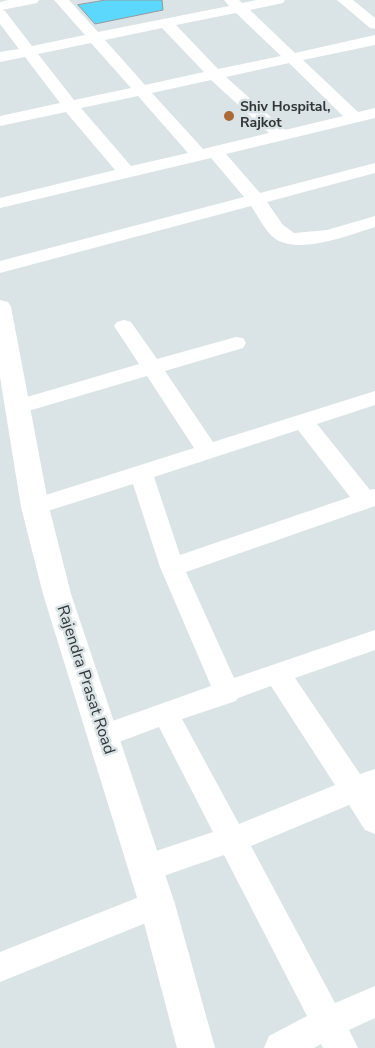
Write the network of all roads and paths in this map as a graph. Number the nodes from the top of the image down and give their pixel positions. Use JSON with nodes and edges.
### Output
{"nodes":[{"id":1,"x":32,"y":0,"type":"edge"},
{"id":2,"x":61,"y":0,"type":"edge"},
{"id":3,"x":278,"y":0,"type":"edge"},
{"id":4,"x":344,"y":0,"type":"edge"},
{"id":5,"x":235,"y":4,"type":"edge"},
{"id":6,"x":0,"y":6,"type":"edge"},
{"id":7,"x":0,"y":14,"type":"edge"},
{"id":8,"x":165,"y":23,"type":"junction"},
{"id":9,"x":375,"y":25,"type":"edge"},
{"id":10,"x":95,"y":37,"type":"junction"},
{"id":11,"x":375,"y":40,"type":"edge"},
{"id":12,"x":28,"y":51,"type":"junction"},
{"id":13,"x":0,"y":57,"type":"edge"},
{"id":14,"x":292,"y":58,"type":"junction"},
{"id":15,"x":215,"y":74,"type":"junction"},
{"id":16,"x":139,"y":91,"type":"junction"},
{"id":17,"x":70,"y":106,"type":"junction"},
{"id":18,"x":375,"y":113,"type":"edge"},
{"id":19,"x":355,"y":118,"type":"junction"},
{"id":20,"x":0,"y":121,"type":"edge"},
{"id":21,"x":282,"y":136,"type":"junction"},
{"id":22,"x":207,"y":154,"type":"junction"},
{"id":23,"x":375,"y":168,"type":"edge"},
{"id":24,"x":127,"y":172,"type":"junction"},
{"id":25,"x":256,"y":199,"type":"junction"},
{"id":26,"x":0,"y":203,"type":"edge"},
{"id":27,"x":375,"y":222,"type":"edge"},
{"id":28,"x":0,"y":268,"type":"edge"},
{"id":29,"x":0,"y":307,"type":"edge"},
{"id":30,"x":124,"y":326,"type":"dead end"},
{"id":31,"x":236,"y":343,"type":"dead end"},
{"id":32,"x":154,"y":367,"type":"junction"},
{"id":33,"x":375,"y":398,"type":"edge"},
{"id":34,"x":18,"y":408,"type":"junction"},
{"id":35,"x":303,"y":421,"type":"junction"},
{"id":36,"x":208,"y":452,"type":"junction"},
{"id":37,"x":141,"y":473,"type":"junction"},
{"id":38,"x":370,"y":498,"type":"edge"},
{"id":39,"x":35,"y":507,"type":"junction"},
{"id":40,"x":172,"y":567,"type":"junction"},
{"id":41,"x":375,"y":640,"type":"edge"},
{"id":42,"x":277,"y":673,"type":"junction"},
{"id":43,"x":227,"y":693,"type":"junction"},
{"id":44,"x":166,"y":714,"type":"junction"},
{"id":45,"x":103,"y":736,"type":"junction"},
{"id":46,"x":365,"y":786,"type":"edge"},
{"id":47,"x":375,"y":821,"type":"edge"},
{"id":48,"x":231,"y":840,"type":"junction"},
{"id":49,"x":146,"y":868,"type":"junction"},
{"id":50,"x":157,"y":904,"type":"junction"},
{"id":51,"x":0,"y":966,"type":"edge"},
{"id":52,"x":375,"y":1002,"type":"edge"},
{"id":53,"x":334,"y":1035,"type":"edge"},
{"id":54,"x":196,"y":1048,"type":"edge"},
{"id":55,"x":281,"y":1048,"type":"edge"}],
"edges":[{"from":1,"to":6,"type":"street"},
{"from":2,"to":10,"type":"street"},
{"from":3,"to":5,"type":"street"},
{"from":4,"to":9,"type":"street"},
{"from":5,"to":8,"type":"street"},
{"from":5,"to":14,"type":"street"},
{"from":7,"to":12,"type":"street"},
{"from":8,"to":10,"type":"street"},
{"from":8,"to":15,"type":"street"},
{"from":10,"to":12,"type":"street"},
{"from":10,"to":16,"type":"street"},
{"from":11,"to":14,"type":"street"},
{"from":12,"to":13,"type":"street"},
{"from":12,"to":17,"type":"street"},
{"from":14,"to":15,"type":"street"},
{"from":14,"to":19,"type":"street"},
{"from":15,"to":16,"type":"street"},
{"from":15,"to":21,"type":"street"},
{"from":16,"to":17,"type":"street"},
{"from":16,"to":22,"type":"street"},
{"from":17,"to":20,"type":"street"},
{"from":17,"to":24,"type":"street"},
{"from":18,"to":19,"type":"street"},
{"from":19,"to":21,"type":"street"},
{"from":21,"to":22,"type":"street"},
{"from":22,"to":24,"type":"street"},
{"from":22,"to":25,"type":"street"},
{"from":23,"to":25,"type":"street"},
{"from":24,"to":26,"type":"street"},
{"from":25,"to":27,"type":"street"},
{"from":25,"to":28,"type":"street"},
{"from":29,"to":34,"type":"street","name":"Rajendra Prasat Road"},
{"from":30,"to":32,"type":"street"},
{"from":31,"to":32,"type":"street"},
{"from":32,"to":34,"type":"street"},
{"from":32,"to":36,"type":"street"},
{"from":33,"to":35,"type":"street"},
{"from":34,"to":39,"type":"street","name":"Rajendra Prasat Road"},
{"from":35,"to":36,"type":"street"},
{"from":35,"to":38,"type":"street"},
{"from":36,"to":37,"type":"street"},
{"from":37,"to":39,"type":"street"},
{"from":37,"to":40,"type":"street"},
{"from":38,"to":40,"type":"street"},
{"from":39,"to":45,"type":"street","name":"Rajendra Prasat Road"},
{"from":40,"to":43,"type":"street"},
{"from":41,"to":42,"type":"street"},
{"from":42,"to":43,"type":"street"},
{"from":42,"to":46,"type":"street"},
{"from":43,"to":44,"type":"street"},
{"from":44,"to":45,"type":"street"},
{"from":44,"to":48,"type":"street"},
{"from":45,"to":49,"type":"street","name":"Rajendra Prasat Road"},
{"from":46,"to":47,"type":"street"},
{"from":46,"to":48,"type":"street"},
{"from":48,"to":49,"type":"street"},
{"from":48,"to":53,"type":"street"},
{"from":49,"to":50,"type":"street","name":"Rajendra Prasat Road"},
{"from":50,"to":51,"type":"street"},
{"from":50,"to":54,"type":"street","name":"Rajendra Prasat Road"},
{"from":52,"to":53,"type":"street"},
{"from":53,"to":55,"type":"street"}]}
